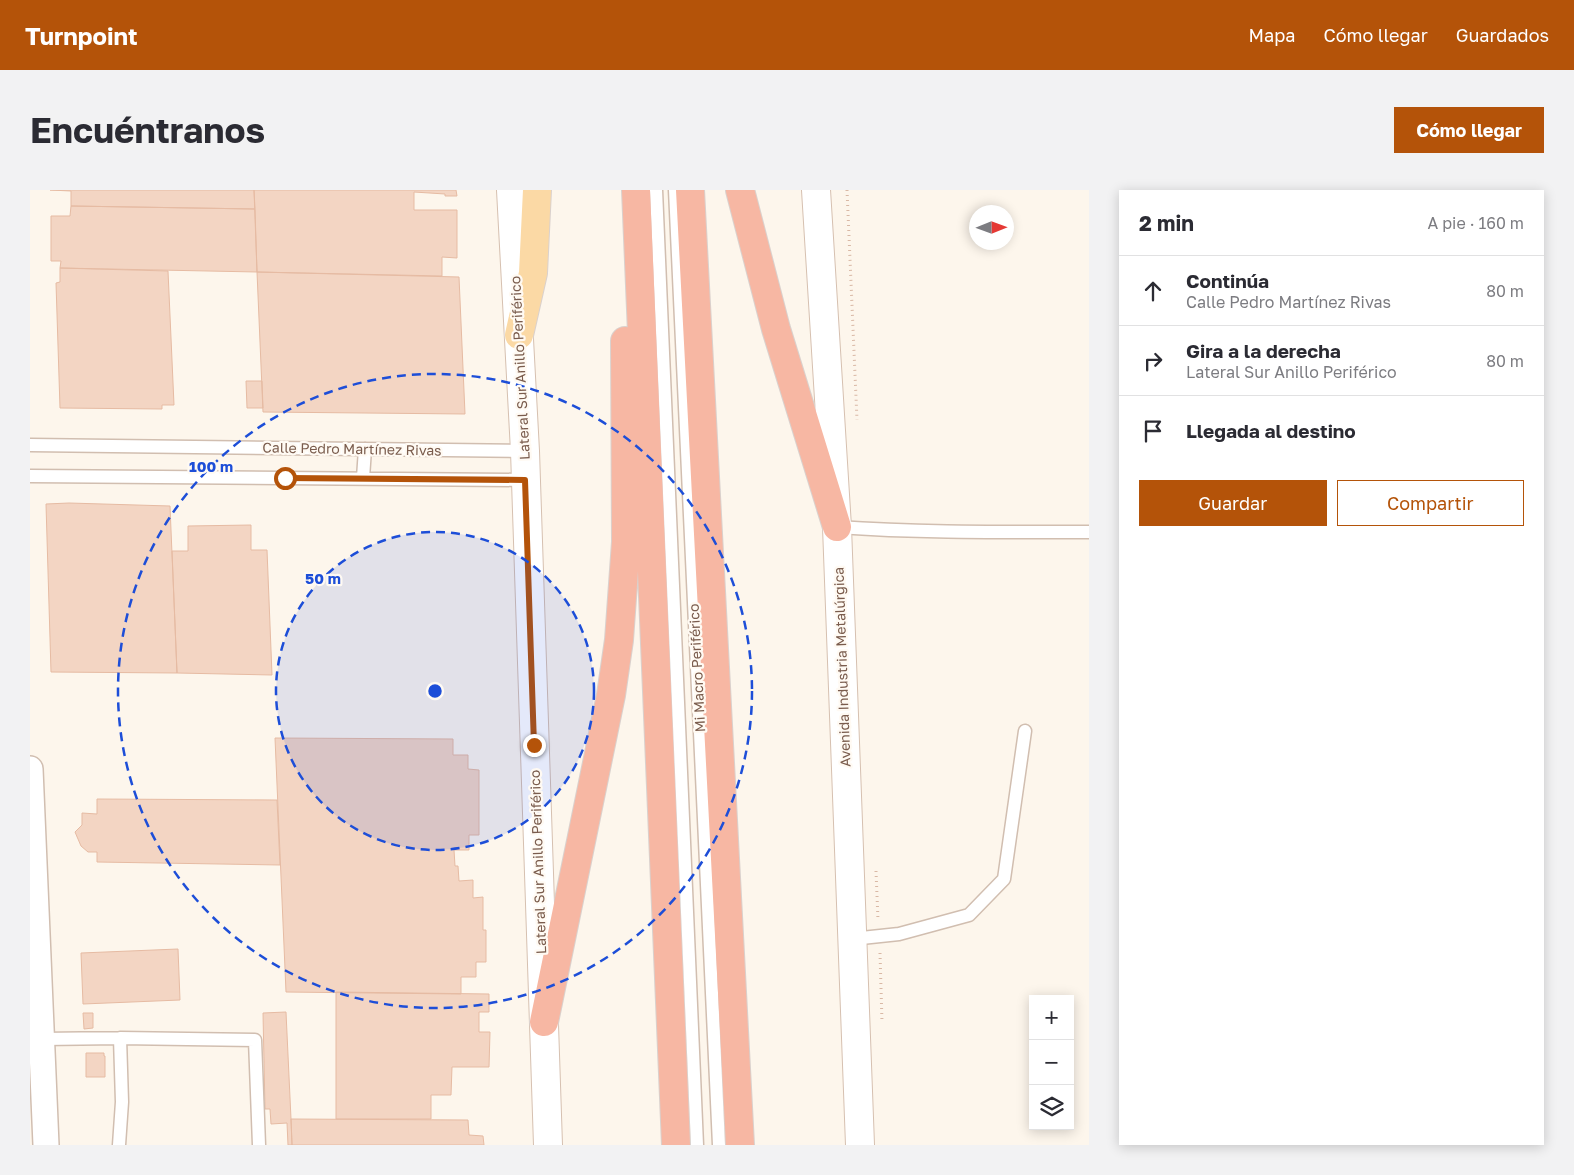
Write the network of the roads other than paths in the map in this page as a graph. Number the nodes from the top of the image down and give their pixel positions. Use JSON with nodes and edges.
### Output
{"nodes":[{"id":1,"x":511,"y":190,"type":"edge"},
{"id":2,"x":537,"y":190,"type":"edge"},
{"id":3,"x":625,"y":190,"type":"edge"},
{"id":4,"x":636,"y":190,"type":"edge"},
{"id":5,"x":656,"y":190,"type":"edge"},
{"id":6,"x":675,"y":190,"type":"edge"},
{"id":7,"x":690,"y":190,"type":"edge"},
{"id":8,"x":740,"y":190,"type":"edge"},
{"id":9,"x":816,"y":190,"type":"edge"},
{"id":10,"x":519,"y":335,"type":"junction"},
{"id":11,"x":30,"y":445,"type":"edge"},
{"id":12,"x":365,"y":449,"type":"junction"},
{"id":13,"x":525,"y":451,"type":"junction"},
{"id":14,"x":30,"y":476,"type":"edge"},
{"id":15,"x":363,"y":478,"type":"junction"},
{"id":16,"x":525,"y":480,"type":"junction"},
{"id":17,"x":837,"y":527,"type":"junction"},
{"id":18,"x":1089,"y":532,"type":"edge"},
{"id":19,"x":1025,"y":731,"type":"dead end"},
{"id":20,"x":30,"y":769,"type":"edge"},
{"id":21,"x":852,"y":939,"type":"junction"},
{"id":22,"x":544,"y":1022,"type":"junction"},
{"id":23,"x":120,"y":1038,"type":"junction"},
{"id":24,"x":42,"y":1039,"type":"junction"},
{"id":25,"x":46,"y":1145,"type":"edge"},
{"id":26,"x":120,"y":1145,"type":"edge"},
{"id":27,"x":259,"y":1145,"type":"edge"},
{"id":28,"x":548,"y":1145,"type":"edge"},
{"id":29,"x":676,"y":1145,"type":"edge"},
{"id":30,"x":697,"y":1145,"type":"edge"},
{"id":31,"x":719,"y":1145,"type":"edge"},
{"id":32,"x":740,"y":1145,"type":"edge"},
{"id":33,"x":860,"y":1145,"type":"edge"}],
"edges":[{"from":1,"to":10,"type":"main road","name":"Lateral Sur Anillo Periférico"},
{"from":2,"to":10,"type":"main road"},
{"from":3,"to":22,"type":"highway"},
{"from":4,"to":29,"type":"highway"},
{"from":5,"to":30,"type":"lane","name":"Mi Macro Periférico"},
{"from":6,"to":31,"type":"lane","name":"Mi Macro Periférico"},
{"from":7,"to":32,"type":"highway"},
{"from":8,"to":17,"type":"highway"},
{"from":9,"to":17,"type":"main road","name":"Avenida Industria Metalúrgica"},
{"from":10,"to":13,"type":"main road","name":"Lateral Sur Anillo Periférico"},
{"from":11,"to":12,"type":"lane","name":"Calle Pedro Martínez Rivas"},
{"from":12,"to":13,"type":"lane","name":"Calle Pedro Martínez Rivas"},
{"from":12,"to":15,"type":"lane"},
{"from":13,"to":16,"type":"main road","name":"Lateral Sur Anillo Periférico"},
{"from":14,"to":15,"type":"lane","name":"Calle Pedro Martínez Rivas"},
{"from":15,"to":16,"type":"lane","name":"Calle Pedro Martínez Rivas"},
{"from":16,"to":22,"type":"main road","name":"Lateral Sur Anillo Periférico"},
{"from":17,"to":18,"type":"lane"},
{"from":17,"to":21,"type":"main road","name":"Avenida Industria Metalúrgica"},
{"from":19,"to":21,"type":"lane"},
{"from":20,"to":24,"type":"street"},
{"from":21,"to":33,"type":"main road","name":"Avenida Industria Metalúrgica"},
{"from":22,"to":28,"type":"main road","name":"Lateral Sur Anillo Periférico"},
{"from":23,"to":24,"type":"lane"},
{"from":23,"to":26,"type":"lane"},
{"from":23,"to":27,"type":"lane"},
{"from":24,"to":25,"type":"street"}]}
